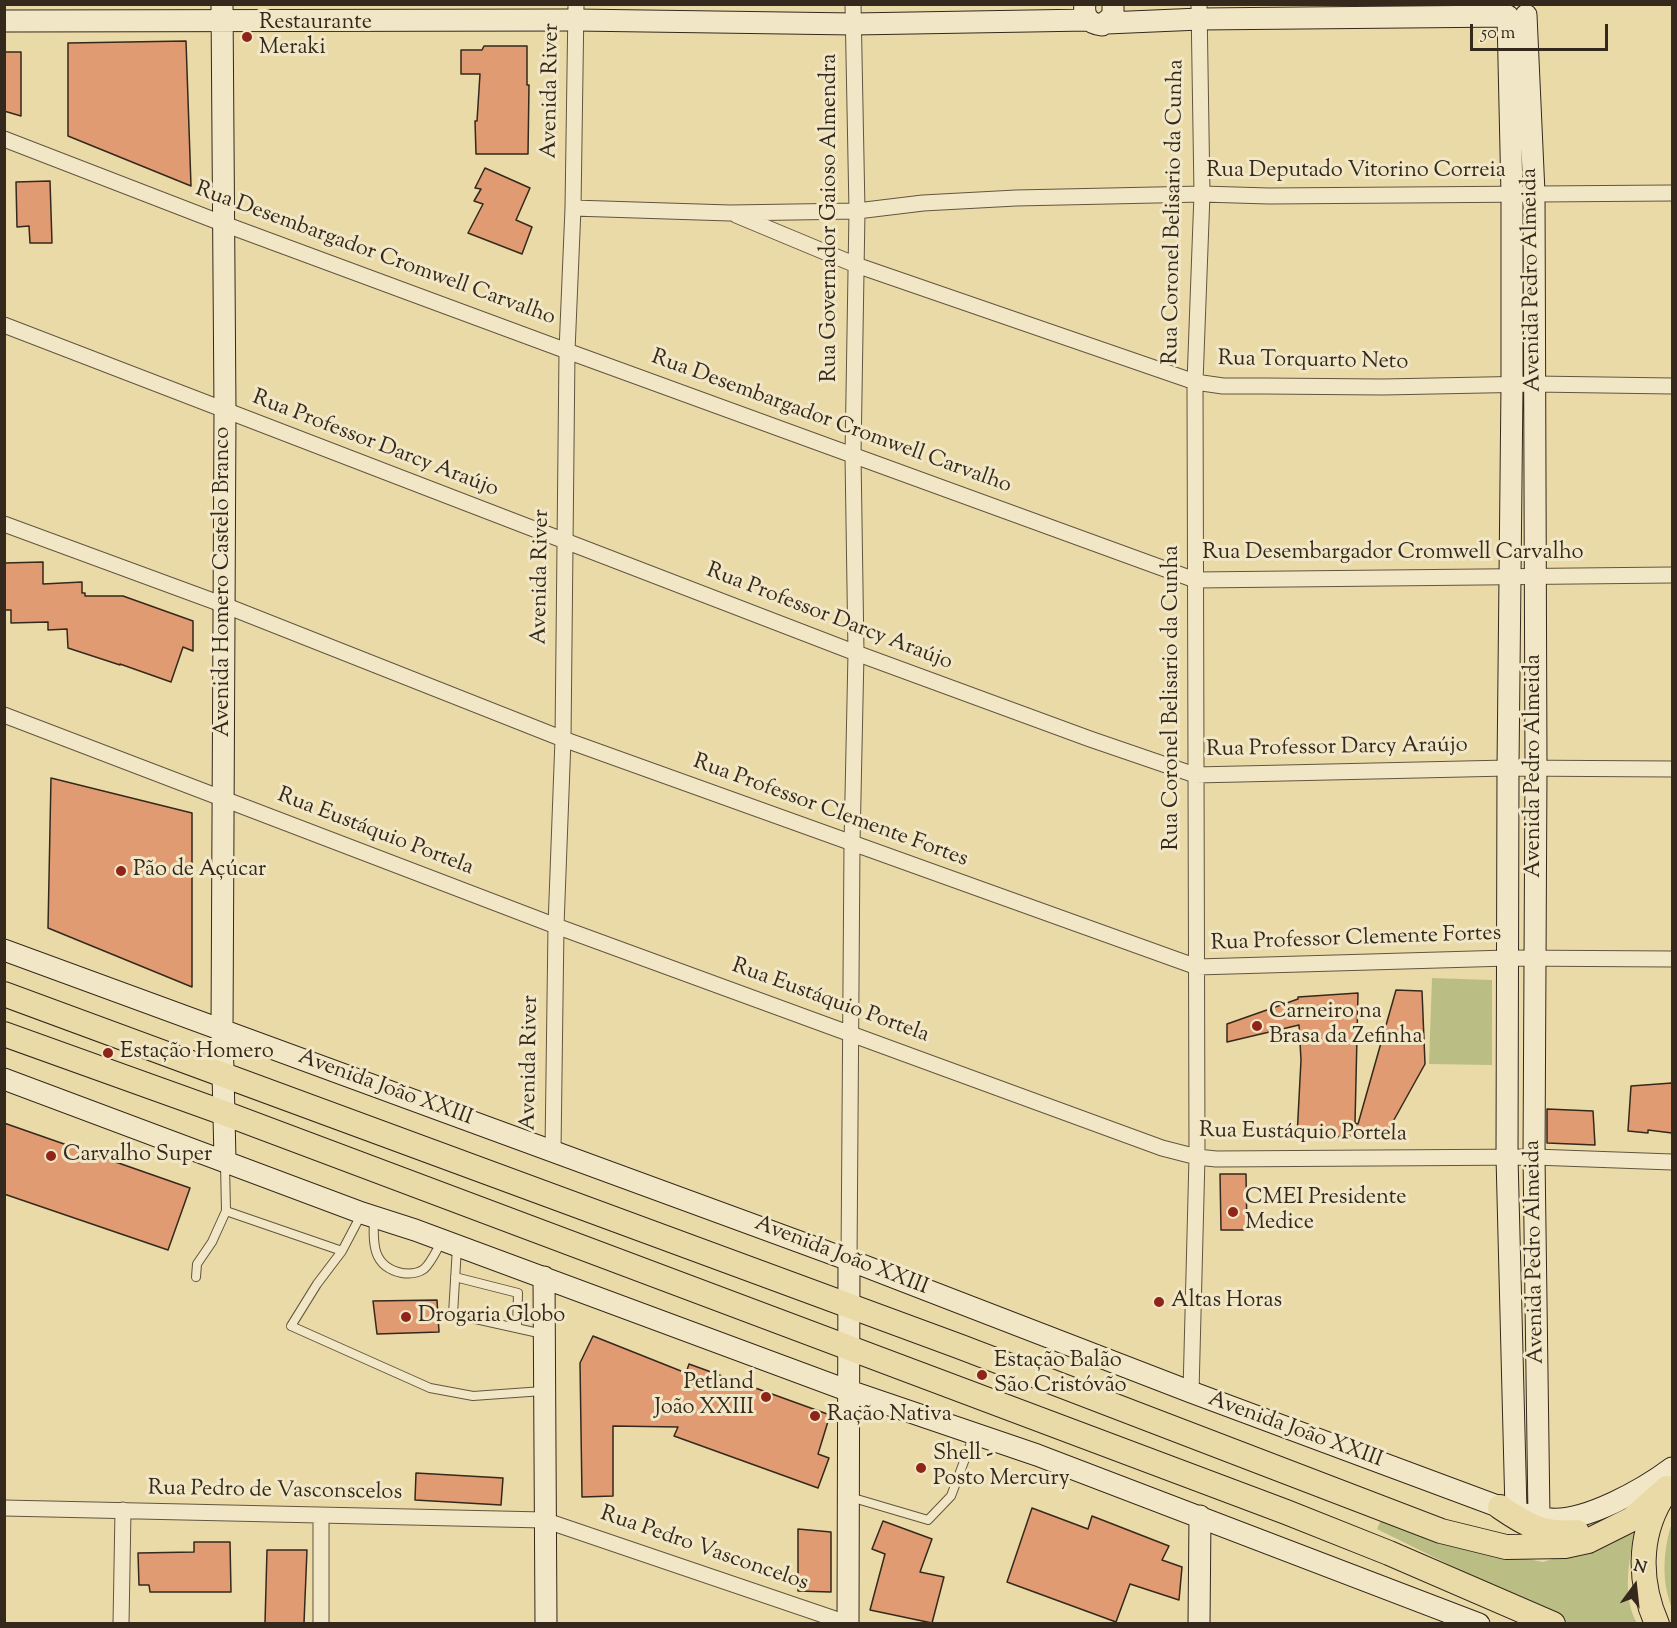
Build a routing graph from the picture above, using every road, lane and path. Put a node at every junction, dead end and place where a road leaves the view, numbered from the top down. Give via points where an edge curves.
1 (1517, 10) edge
2 (576, 12) edge
3 (1199, 12) edge
4 (222, 13) edge
5 (1098, 13) edge
6 (853, 14) edge
7 (4, 21) edge
8 (4, 140) edge
9 (1672, 192) edge
10 (1202, 194) junction
11 (1533, 194) junction
12 (1512, 195) junction
13 (573, 208) junction
14 (857, 211) junction
15 (730, 213) junction
16 (224, 224) junction
17 (856, 265) junction
18 (4, 325) edge
19 (567, 351) junction
20 (1195, 382) junction
21 (1535, 384) junction
22 (1512, 385) junction
23 (1672, 386) edge
24 (225, 411) junction
25 (853, 455) junction
26 (4, 524) edge
27 (565, 542) junction
28 (1672, 575) edge
29 (1534, 576) junction
30 (1510, 577) junction
31 (1195, 580) junction
32 (224, 605) junction
33 (856, 653) junction
34 (4, 715) edge
35 (562, 739) junction
36 (1508, 768) junction
37 (1536, 768) junction
38 (1672, 769) edge
39 (1195, 775) junction
40 (223, 799) junction
41 (852, 844) junction
42 (556, 926) junction
43 (4, 950) edge
44 (1508, 958) junction
45 (1534, 958) junction
46 (1672, 959) edge
47 (1197, 967) junction
48 (4, 994) edge
49 (222, 1029) junction
50 (4, 1034) edge
51 (852, 1034) junction
52 (222, 1074) junction
53 (4, 1079) edge
54 (224, 1113) junction
55 (553, 1150) junction
56 (1534, 1156) junction
57 (1197, 1157) junction
58 (1507, 1157) junction
59 (225, 1160) junction
60 (1672, 1162) edge
61 (226, 1211) junction
62 (368, 1215) junction
63 (450, 1243) junction
64 (342, 1251) junction
65 (849, 1260) junction
66 (455, 1277) junction
67 (544, 1277) junction
68 (196, 1278) dead end
69 (848, 1306) junction
70 (517, 1328) junction
71 (544, 1334) junction
72 (848, 1348) junction
73 (544, 1391) junction
74 (849, 1391) junction
75 (1191, 1392) junction
76 (974, 1433) junction
77 (1671, 1479) edge
78 (848, 1496) junction
79 (4, 1508) edge
80 (1508, 1509) junction
81 (123, 1510) junction
82 (321, 1516) junction
83 (1200, 1516) junction
84 (1539, 1518) junction
85 (544, 1520) junction
86 (1615, 1529) junction
87 (1462, 1584) junction
88 (121, 1623) edge
89 (321, 1623) edge
90 (546, 1623) edge
91 (849, 1623) edge
92 (1199, 1623) edge
93 (1479, 1623) edge
94 (1528, 1623) edge
95 (1553, 1623) edge
96 (1657, 1623) edge

1 - 3 street
1 - 11 street, Avenida Pedro Almeida
1 - 12 street, Avenida Pedro Almeida
2 - 4 street
2 - 6 street
2 - 13 street, Avenida River
3 - 5 street
3 - 10 street, Rua Coronel Belisario da Cunha
4 - 7 street
4 - 16 street, Avenida Homero Castelo Branco
5 - 6 street
6 - 14 street, Rua Governador Gaioso Almendra
8 - 16 street, Rua Desembargador Cromwell Carvalho
9 - 11 street, Rua Deputado Vitorino Correia
10 - 12 street, Rua Deputado Vitorino Correia
10 - 14 street, Rua Deputado Vitorino Correia via 923,203
10 - 20 street, Rua Coronel Belisario da Cunha
11 - 12 street, Rua Deputado Vitorino Correia
11 - 21 street, Avenida Pedro Almeida
12 - 22 street, Avenida Pedro Almeida
13 - 15 street, Rua Deputado Vitorino Correia
13 - 19 street, Avenida River
14 - 15 street, Rua Deputado Vitorino Correia
14 - 17 street, Rua Governador Gaioso Almendra
15 - 17 street, Rua Torquarto Neto
16 - 19 street, Rua Desembargador Cromwell Carvalho
16 - 24 street, Avenida Homero Castelo Branco
17 - 20 street, Rua Torquarto Neto
17 - 25 street, Rua Governador Gaioso Almendra
18 - 24 street, Rua Professor Darcy Araújo
19 - 25 street, Rua Desembargador Cromwell Carvalho
19 - 27 street, Avenida River
20 - 22 street, Rua Torquarto Neto via 1223,386
20 - 31 street, Rua Coronel Belisario da Cunha
21 - 22 street, Rua Torquarto Neto
21 - 23 street, Rua Torquarto Neto
21 - 29 street, Avenida Pedro Almeida
22 - 30 street, Avenida Pedro Almeida
24 - 27 street, Rua Professor Darcy Araújo
24 - 32 street, Avenida Homero Castelo Branco
25 - 31 street, Rua Desembargador Cromwell Carvalho
25 - 33 street, Rua Governador Gaioso Almendra
26 - 32 street, Rua Professor Clemente Fortes
27 - 33 street, Rua Professor Darcy Araújo
27 - 35 street, Avenida River
28 - 29 street, Rua Desembargador Cromwell Carvalho
29 - 30 street, Rua Desembargador Cromwell Carvalho
29 - 37 street, Avenida Pedro Almeida
30 - 31 street, Rua Desembargador Cromwell Carvalho
30 - 36 street, Avenida Pedro Almeida
31 - 39 street, Rua Coronel Belisario da Cunha
32 - 35 street, Rua Professor Clemente Fortes
32 - 40 street, Avenida Homero Castelo Branco
33 - 39 street, Rua Professor Darcy Araújo
33 - 41 street, Rua Governador Gaioso Almendra
34 - 40 street, Rua Eustáquio Portela
35 - 41 street, Rua Professor Clemente Fortes
35 - 42 street, Avenida River
36 - 37 street, Rua Professor Darcy Araújo
36 - 39 street, Rua Professor Darcy Araújo
36 - 44 street, Avenida Pedro Almeida
37 - 38 street, Rua Professor Darcy Araújo
37 - 45 street, Avenida Pedro Almeida
39 - 47 street, Rua Coronel Belisario da Cunha
40 - 42 street, Rua Eustáquio Portela
40 - 49 street, Avenida Homero Castelo Branco
41 - 47 street, Rua Professor Clemente Fortes
41 - 51 street, Rua Governador Gaioso Almendra
42 - 51 street, Rua Eustáquio Portela
42 - 55 street, Avenida River
43 - 49 street, Avenida João XXIII
44 - 45 street, Rua Professor Clemente Fortes
44 - 47 street, Rua Professor Clemente Fortes
44 - 58 street, Avenida Pedro Almeida
45 - 46 street, Rua Professor Clemente Fortes
45 - 56 street, Avenida Pedro Almeida
47 - 57 street, Rua Coronel Belisario da Cunha
48 - 52 main road, Avenida João XXIII
49 - 52 street, Avenida Homero Castelo Branco
49 - 55 street, Avenida João XXIII
50 - 54 main road
51 - 57 street, Rua Eustáquio Portela via 1162,1148
51 - 65 street, Rua Governador Gaioso Almendra
52 - 54 street, Avenida Homero Castelo Branco
52 - 69 main road, Avenida João XXIII
53 - 59 street
54 - 59 street, Avenida Homero Castelo Branco
54 - 72 main road
55 - 65 street, Avenida João XXIII
56 - 58 street, Rua Eustáquio Portela
56 - 60 street, Rua Eustáquio Portela
56 - 84 street, Avenida Pedro Almeida
57 - 58 street, Rua Eustáquio Portela
57 - 75 street, Rua Coronel Belisario da Cunha
58 - 80 street, Avenida Pedro Almeida
59 - 61 lane
59 - 62 street
61 - 64 lane
61 - 68 lane via 197,1264
62 - 63 street
62 - 63 lane via 379,1260 391,1270 411,1274 424,1268
62 - 64 lane
63 - 66 lane
63 - 67 street
64 - 73 lane via 291,1326 430,1389 473,1396
65 - 69 street
65 - 75 street, Avenida João XXIII
66 - 70 lane via 518,1293
66 - 70 lane via 453,1314
67 - 71 street
67 - 74 street
69 - 72 street
69 - 86 main road, Avenida João XXIII via 1441,1531 1506,1547 1530,1548 1588,1541
70 - 71 lane
71 - 73 street
72 - 74 street
72 - 87 main road via 1286,1512
73 - 85 street
74 - 76 street
74 - 78 street
75 - 80 street, Avenida João XXIII
76 - 78 lane via 951,1496 928,1520
76 - 83 street
77 - 84 street, Avenida João XXIII via 1589,1513 1561,1519
77 - 86 main road, Avenida João XXIII via 1632,1519
77 - 96 main road via 1652,1516 1644,1555 1647,1596
78 - 91 street
79 - 81 street, Rua Pedro de Vasconscelos
80 - 84 street, Avenida João XXIII
80 - 86 main road via 1526,1525 1551,1532
81 - 82 street, Rua Pedro de Vasconscelos
81 - 88 street
82 - 85 street, Rua Pedro de Vasconscelos
82 - 89 street
83 - 92 street
83 - 93 street
85 - 90 street
85 - 91 street, Rua Pedro Vasconcelos
87 - 94 main road via 1486,1605
87 - 95 main road

